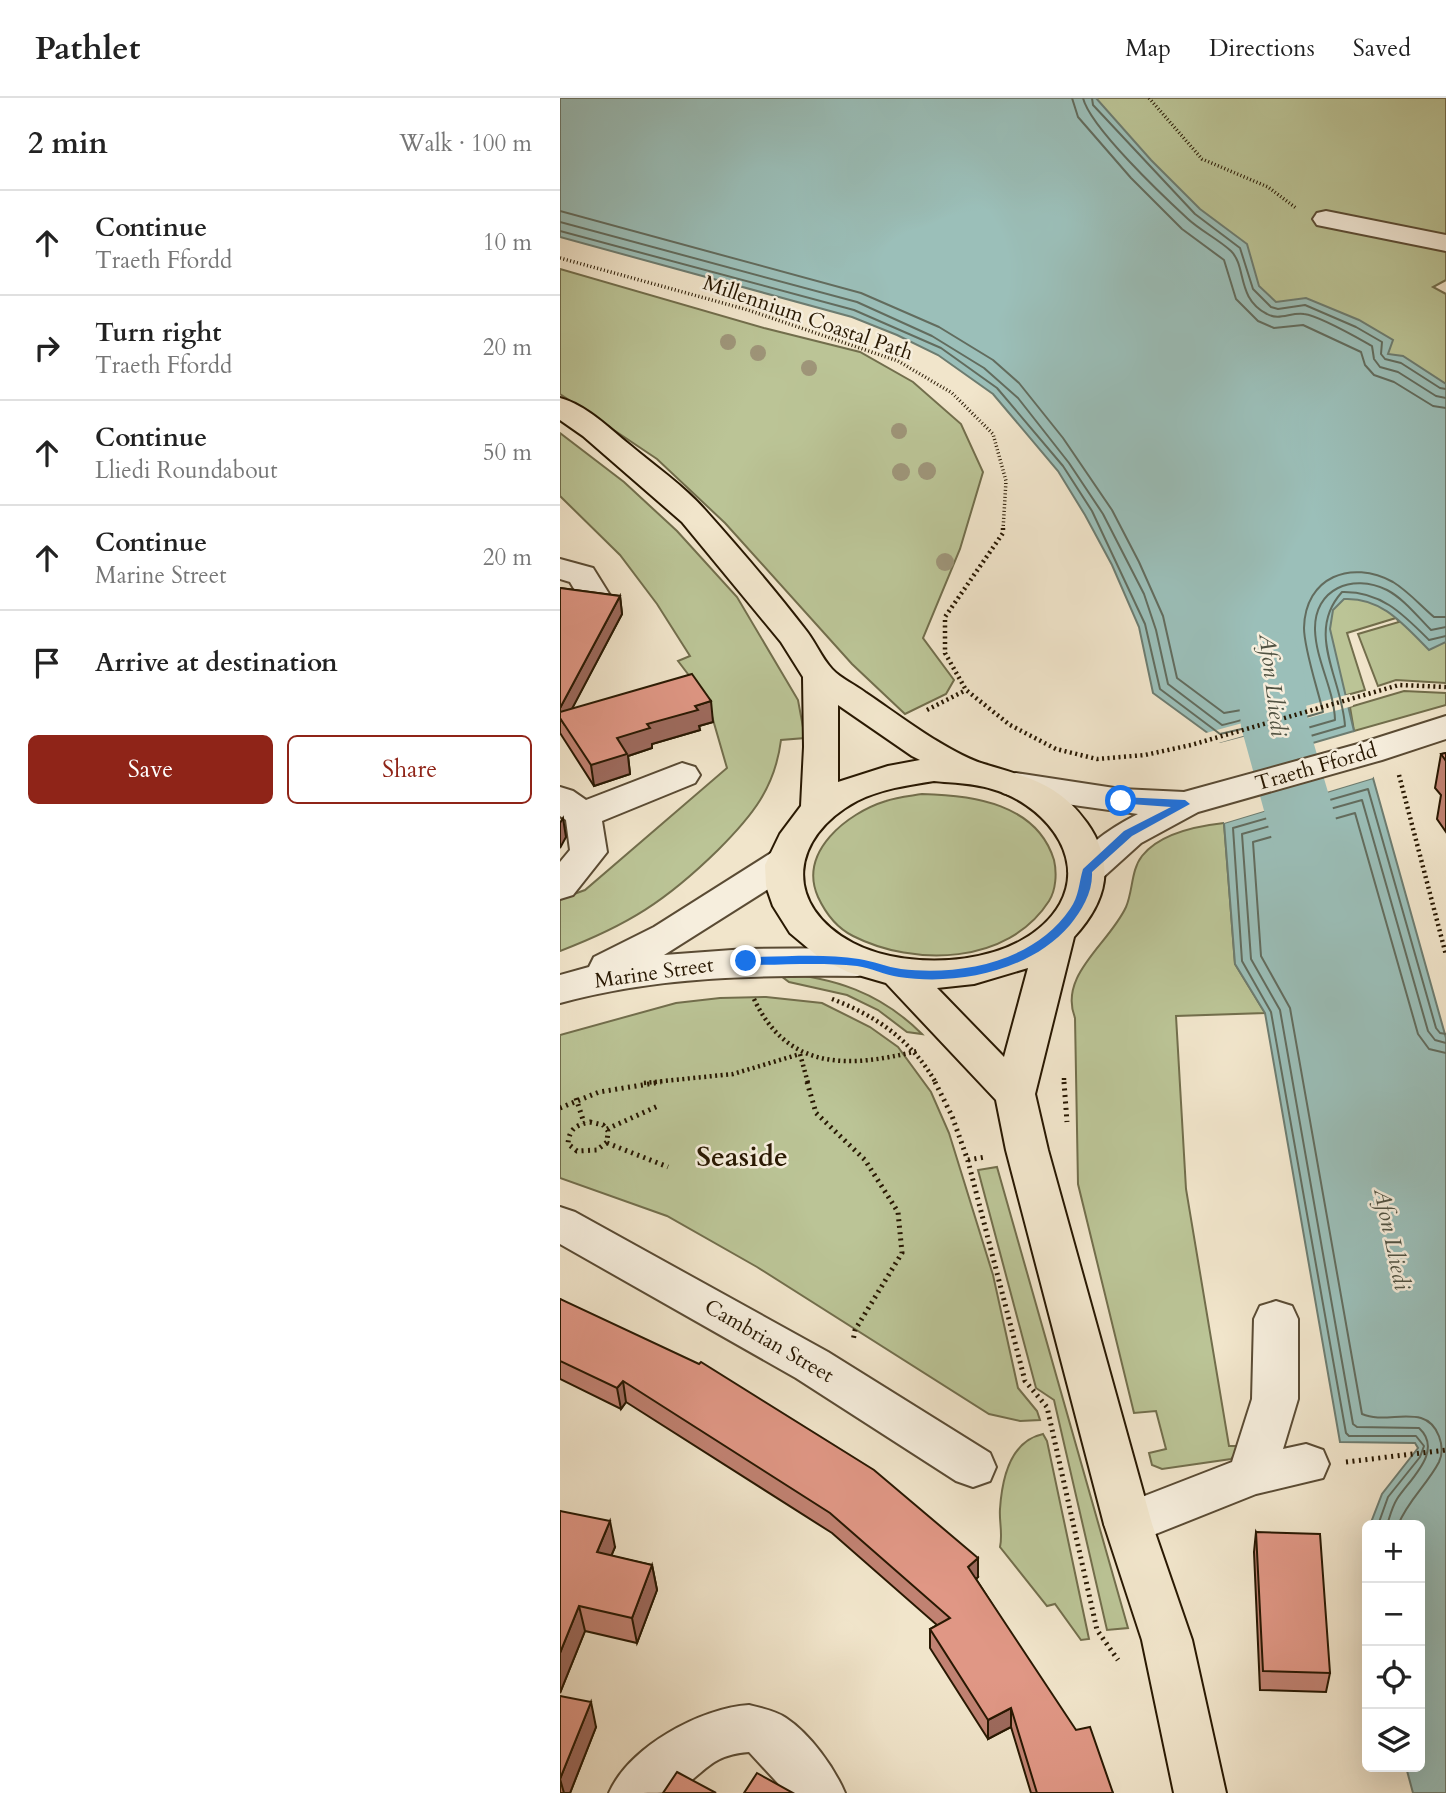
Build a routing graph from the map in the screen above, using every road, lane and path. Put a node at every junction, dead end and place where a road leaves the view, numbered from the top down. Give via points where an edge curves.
1 (1149, 98) edge
2 (1326, 219) joint
3 (1446, 243) edge
4 (560, 258) edge
5 (560, 407) edge
6 (560, 569) edge
7 (595, 597) edge
8 (820, 677) junction
9 (1446, 687) edge
10 (966, 690) junction
11 (925, 711) dead end
12 (1446, 727) edge
13 (1383, 758) junction
14 (977, 774) junction
15 (682, 775) dead end
16 (1017, 785) junction
17 (1185, 804) junction
18 (572, 807) edge
19 (819, 808) junction
20 (784, 862) junction
21 (1087, 871) junction
22 (560, 886) edge
23 (1056, 934) junction
24 (1446, 955) edge
25 (858, 962) junction
26 (899, 973) junction
27 (568, 987) edge
28 (752, 997) dead end
29 (828, 998) dead end
30 (915, 1051) junction
31 (800, 1054) junction
32 (1015, 1094) junction
33 (576, 1098) junction
34 (659, 1106) dead end
35 (560, 1108) edge
36 (584, 1123) junction
37 (607, 1129) junction
38 (607, 1143) junction
39 (668, 1167) dead end
40 (560, 1224) edge
41 (1276, 1319) dead end
42 (846, 1387) junction
43 (1446, 1450) edge
44 (1321, 1464) joint
45 (973, 1467) dead end
46 (1252, 1475) junction
47 (1128, 1524) junction
48 (1118, 1660) dead end
49 (635, 1793) edge
50 (819, 1793) edge
51 (1200, 1793) edge

1 - 2 path via 1202,159 1235,170 1292,206
2 - 3 street
4 - 10 path, Millennium Coastal Path via 748,310 898,361 952,393 993,434 1006,481 1003,533 945,617 945,653
5 - 8 main road via 694,515 794,637
6 - 7 street via 582,575
8 - 14 main road via 924,748
8 - 19 main road
9 - 10 path, Millennium Coastal Path via 1399,685 1191,744 1145,755 1097,759 1056,749 1010,725
10 - 11 path
12 - 13 street, Traeth Ffordd
13 - 17 street, Traeth Ffordd
13 - 24 path
14 - 16 main road
14 - 19 main road via 934,770 891,776 852,788
15 - 18 street
16 - 17 street, Traeth Ffordd via 1121,801
16 - 21 main road via 1050,803 1074,828 1086,854
17 - 21 street, Traeth Ffordd via 1128,834
18 - 22 street via 589,852
19 - 20 main road via 796,833
20 - 25 main road via 785,892 799,920 824,944
20 - 27 street, Marine Street via 668,936
21 - 23 main road via 1077,909
23 - 26 main road via 1025,954 987,969 943,975
23 - 32 main road
25 - 26 main road
25 - 27 street, Marine Street via 746,961 649,971
26 - 32 main road
28 - 31 path via 772,1030
29 - 30 path via 878,1021
30 - 31 path via 879,1060 831,1060
30 - 48 path via 940,1091 968,1160 1025,1381 1047,1407 1097,1630
31 - 33 path via 725,1076 627,1084
31 - 42 path via 816,1113 865,1160 898,1212 902,1253 855,1330
32 - 47 main road
33 - 35 path
33 - 36 path
34 - 37 path
36 - 37 path
36 - 38 path via 569,1134 572,1148 590,1153
37 - 38 path
38 - 39 path
40 - 42 street, Cambrian Street
41 - 46 street via 1275,1399
42 - 45 street, Cambrian Street
43 - 44 path
44 - 46 street
46 - 47 street
47 - 51 main road via 1167,1640
49 - 50 street via 664,1765 728,1729 749,1726 767,1733

